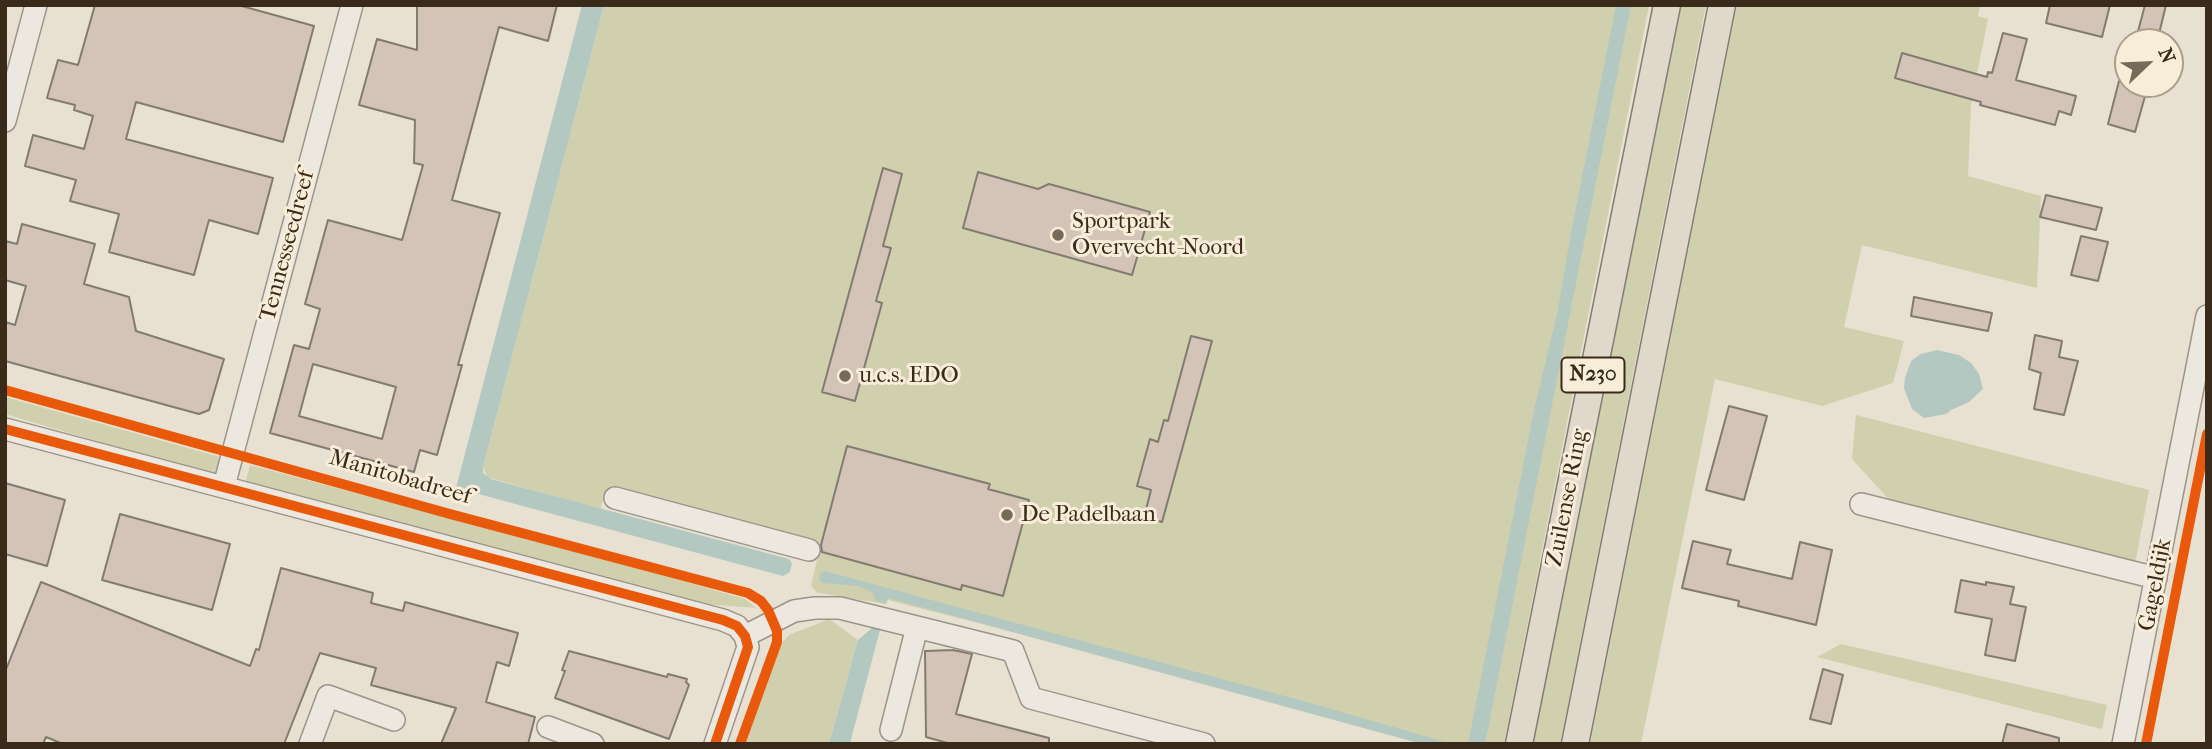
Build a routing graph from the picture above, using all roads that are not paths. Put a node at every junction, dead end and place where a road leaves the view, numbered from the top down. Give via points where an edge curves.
1 (36, 5) edge
2 (352, 5) edge
3 (1667, 5) edge
4 (1722, 5) edge
5 (5, 121) edge
6 (2207, 316) edge
7 (5, 429) edge
8 (224, 486) junction
9 (615, 498) dead end
10 (1861, 504) dead end
11 (809, 551) dead end
12 (2156, 578) junction
13 (917, 627) junction
14 (745, 636) junction
15 (394, 720) dead end
16 (548, 727) dead end
17 (891, 730) dead end
18 (310, 744) edge
19 (593, 744) edge
20 (715, 744) edge
21 (1204, 744) edge
22 (1518, 744) edge
23 (1575, 744) edge
24 (2123, 744) edge

1 - 5 street
2 - 8 street, Tennesseedreef
3 - 22 main road, Zuilense Ring / N230
4 - 23 main road, N230
6 - 12 street, Gageldijk
7 - 8 street
8 - 14 street via 723,620
9 - 11 street
10 - 12 street
12 - 24 street, Gageldijk
13 - 14 street via 840,608 816,608 794,611
13 - 17 street
13 - 21 street via 1013,652 1031,698
14 - 20 street via 745,660
15 - 18 street via 328,696
16 - 19 street

